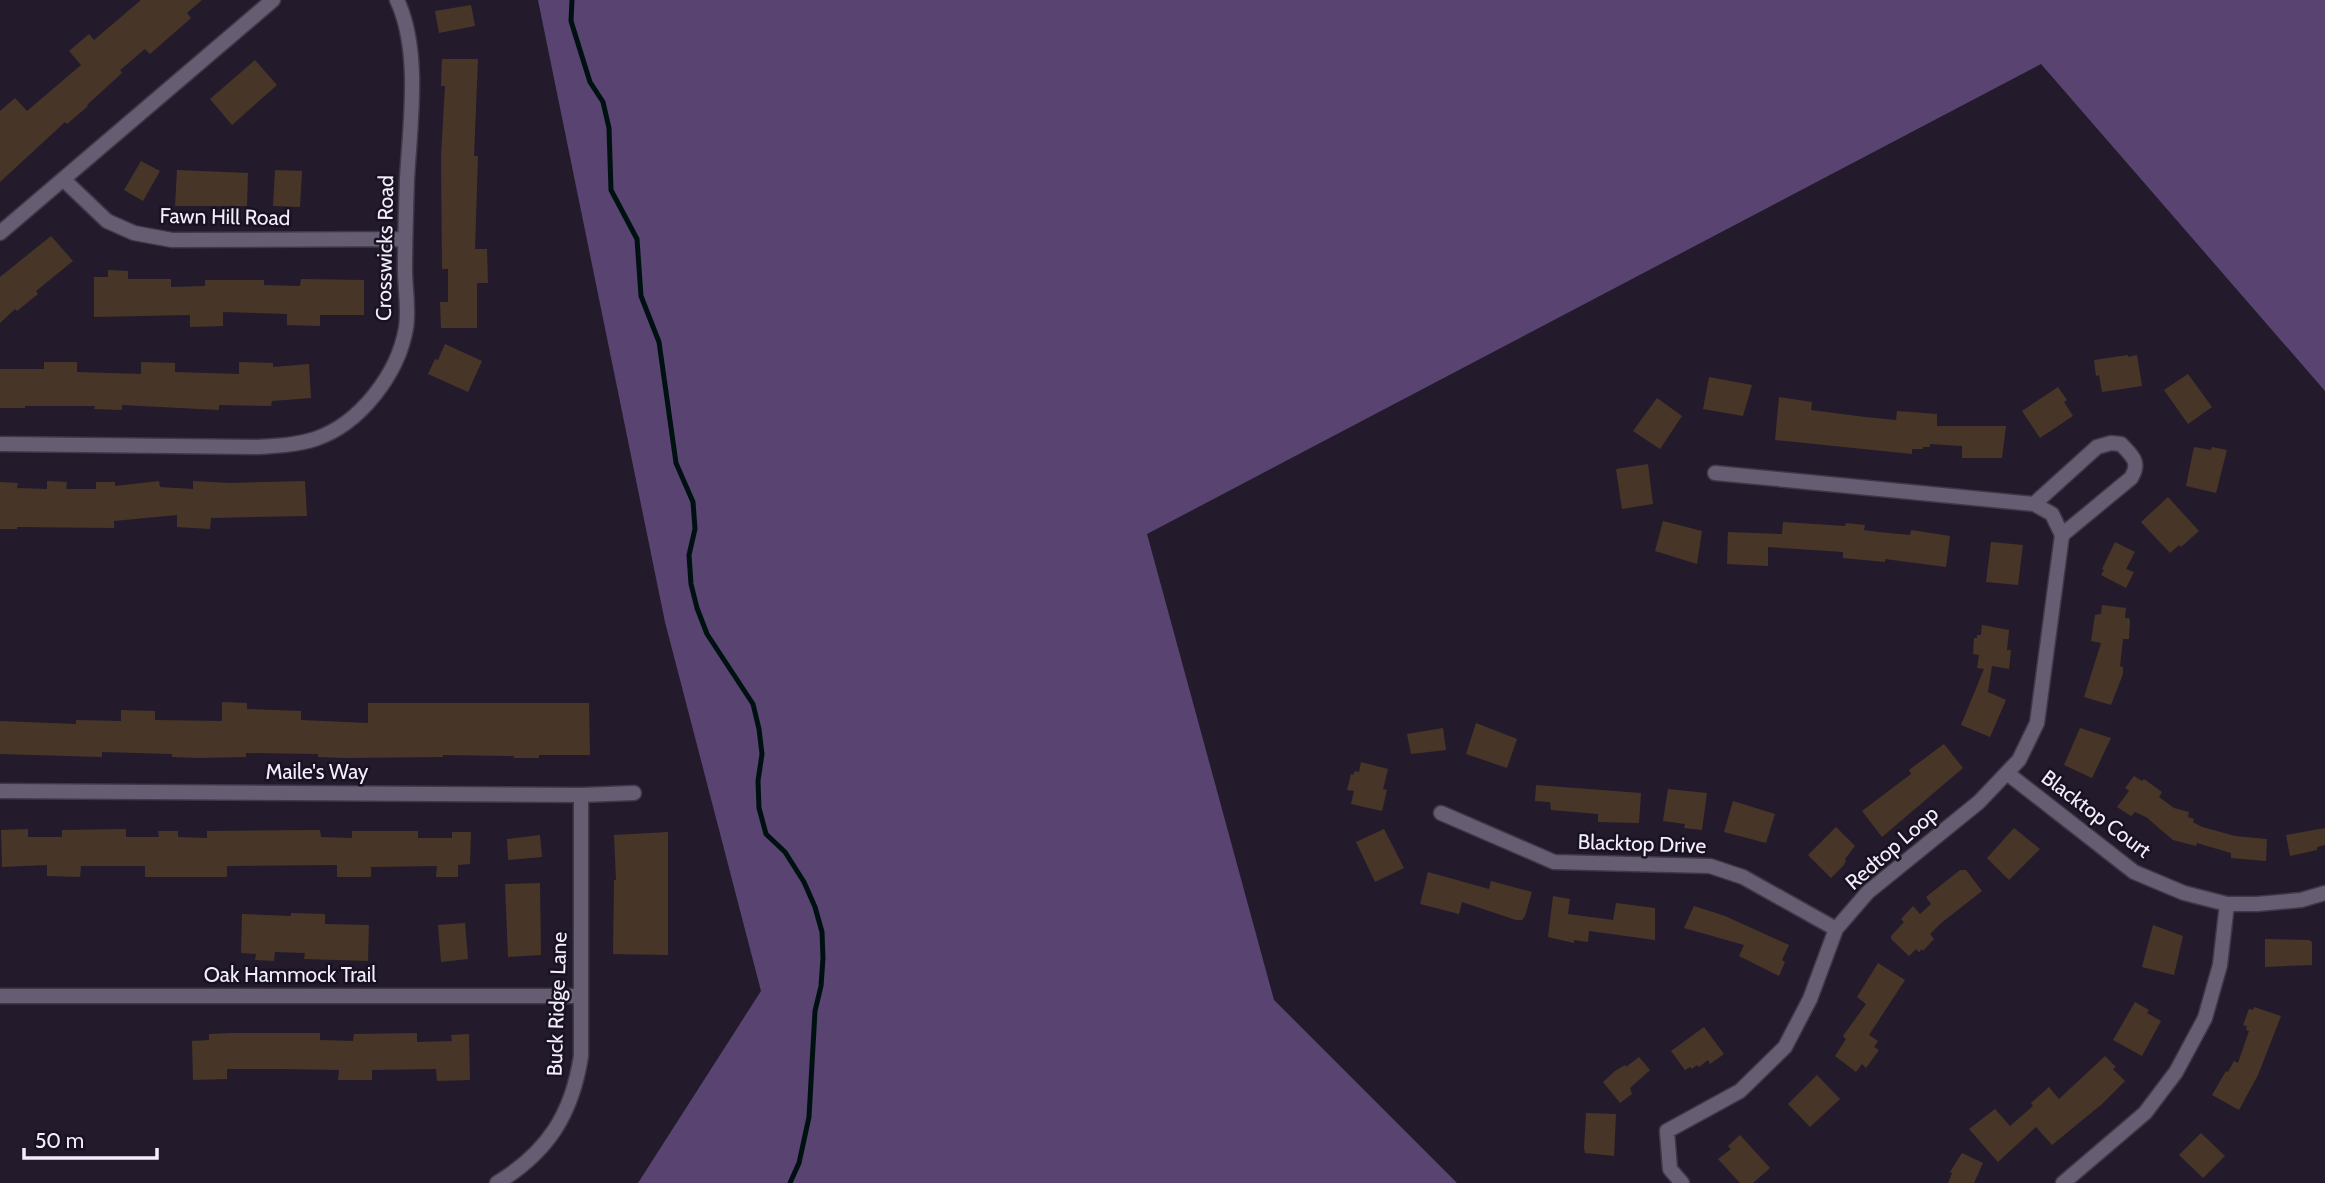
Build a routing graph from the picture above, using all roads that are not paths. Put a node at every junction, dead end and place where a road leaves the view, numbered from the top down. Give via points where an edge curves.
1 (273, 0) edge
2 (397, 0) edge
3 (64, 180) junction
4 (0, 233) edge
5 (405, 239) junction
6 (0, 444) edge
7 (1715, 472) dead end
8 (2034, 504) junction
9 (2062, 535) junction
10 (2007, 773) junction
11 (0, 791) edge
12 (634, 793) dead end
13 (581, 795) junction
14 (1441, 813) dead end
15 (2325, 893) edge
16 (2227, 904) junction
17 (1836, 929) junction
18 (0, 996) edge
19 (579, 996) junction
20 (497, 1183) edge
21 (1682, 1183) edge
22 (2063, 1183) edge

1 - 3 street
2 - 5 street, Crosswicks Road via 407,31 412,78
3 - 4 street
3 - 5 street, Fawn Hill Road via 107,221 134,233 172,240
5 - 6 street, Crosswicks Road via 406,327 397,359 359,411 316,439 257,447
7 - 8 street
8 - 9 street via 2052,514
8 - 9 street via 2098,447 2122,444 2135,459 2131,478
9 - 10 street, Redtop Loop via 2037,723 2019,760
10 - 16 street, Blacktop Court via 2134,872
10 - 17 street, Redtop Loop via 1979,802 1868,892
11 - 13 street, Maile's Way
12 - 13 street, Maile's Way
13 - 19 street, Buck Ridge Lane
14 - 17 street, Blacktop Drive via 1554,862 1710,866 1743,877
15 - 16 street, Blacktop Court via 2301,900
16 - 22 street via 2220,965 2205,1018 2176,1072 2145,1113
17 - 21 street, Redtop Loop via 1810,999 1785,1047 1740,1091 1667,1131 1670,1169
18 - 19 street, Oak Hammock Trail
19 - 20 street, Buck Ridge Lane via 581,1056 576,1085 559,1126 538,1151

